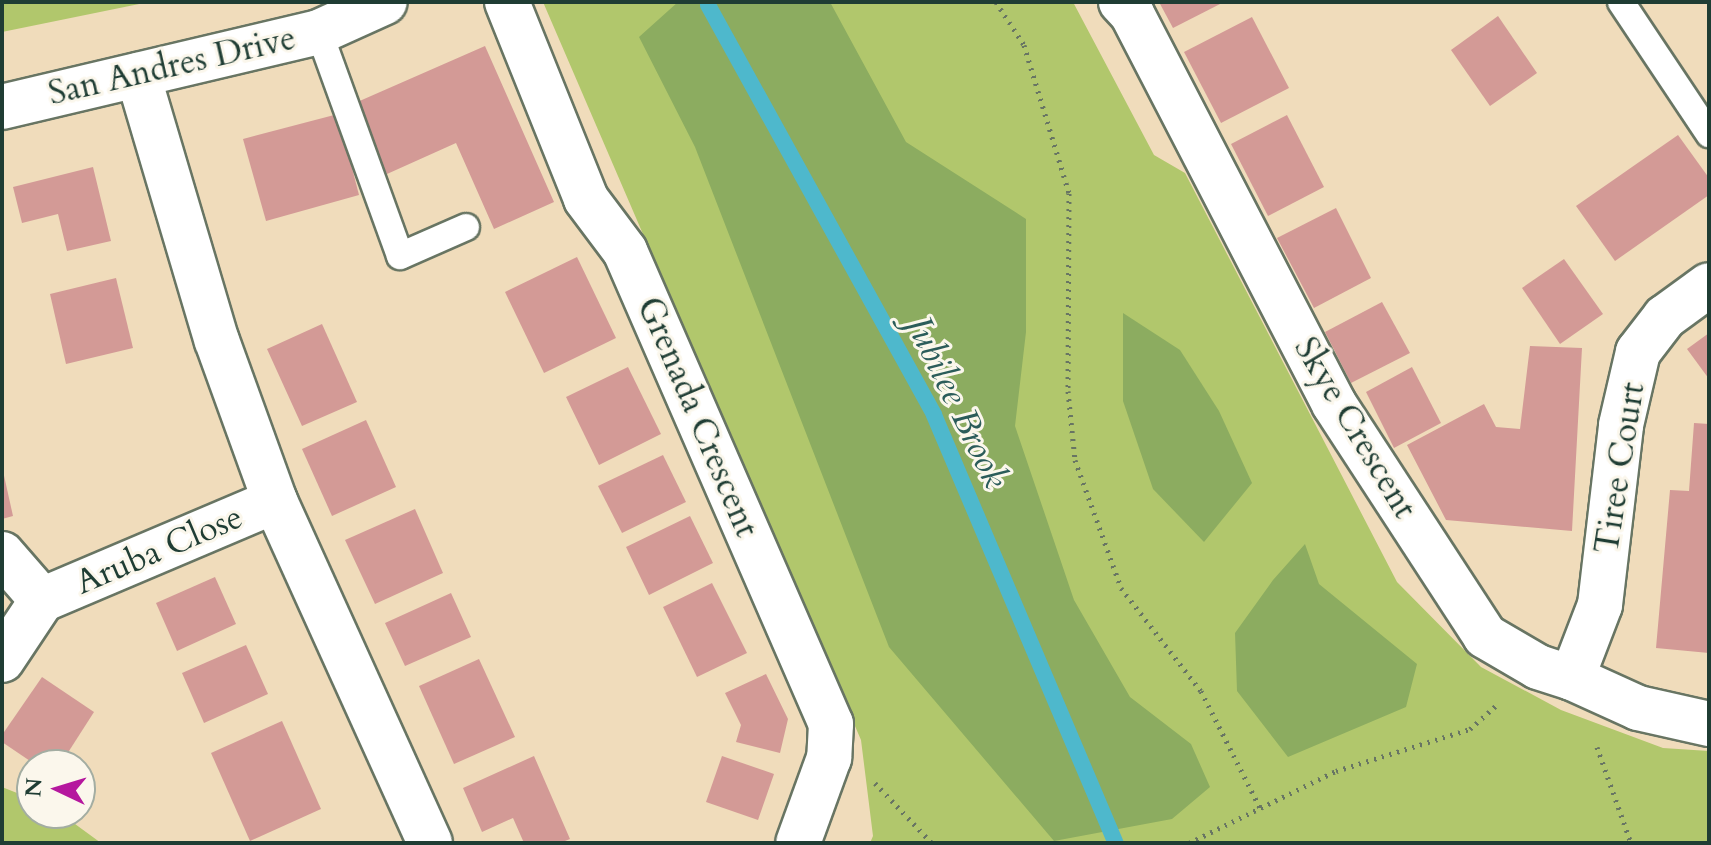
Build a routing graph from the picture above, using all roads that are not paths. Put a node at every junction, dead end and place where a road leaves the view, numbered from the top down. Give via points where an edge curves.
1 (385, 2) edge
2 (507, 2) edge
3 (1121, 2) edge
4 (1621, 2) edge
5 (319, 32) junction
6 (138, 75) junction
7 (2, 107) edge
8 (1709, 134) edge
9 (466, 227) dead end
10 (1709, 285) edge
11 (275, 501) junction
12 (2, 554) edge
13 (42, 600) junction
14 (2, 660) edge
15 (1555, 672) junction
16 (1709, 724) edge
17 (430, 843) edge
18 (798, 843) edge

1 - 5 street, San Andres Drive
2 - 18 street, Grenada Crescent via 586,199 625,251 831,724 829,758
3 - 15 street, Skye Crescent via 1132,14 1334,404 1485,636
4 - 8 lane
5 - 6 street, San Andres Drive
5 - 9 lane via 400,256
6 - 7 street, San Andres Drive
6 - 11 street via 217,341
10 - 15 street, Tiree Court via 1665,317 1638,352 1621,425 1600,605
11 - 13 street, Aruba Close
11 - 17 street
12 - 13 street, Aruba Close
13 - 14 street, Aruba Close
15 - 16 street, Skye Crescent via 1638,708

